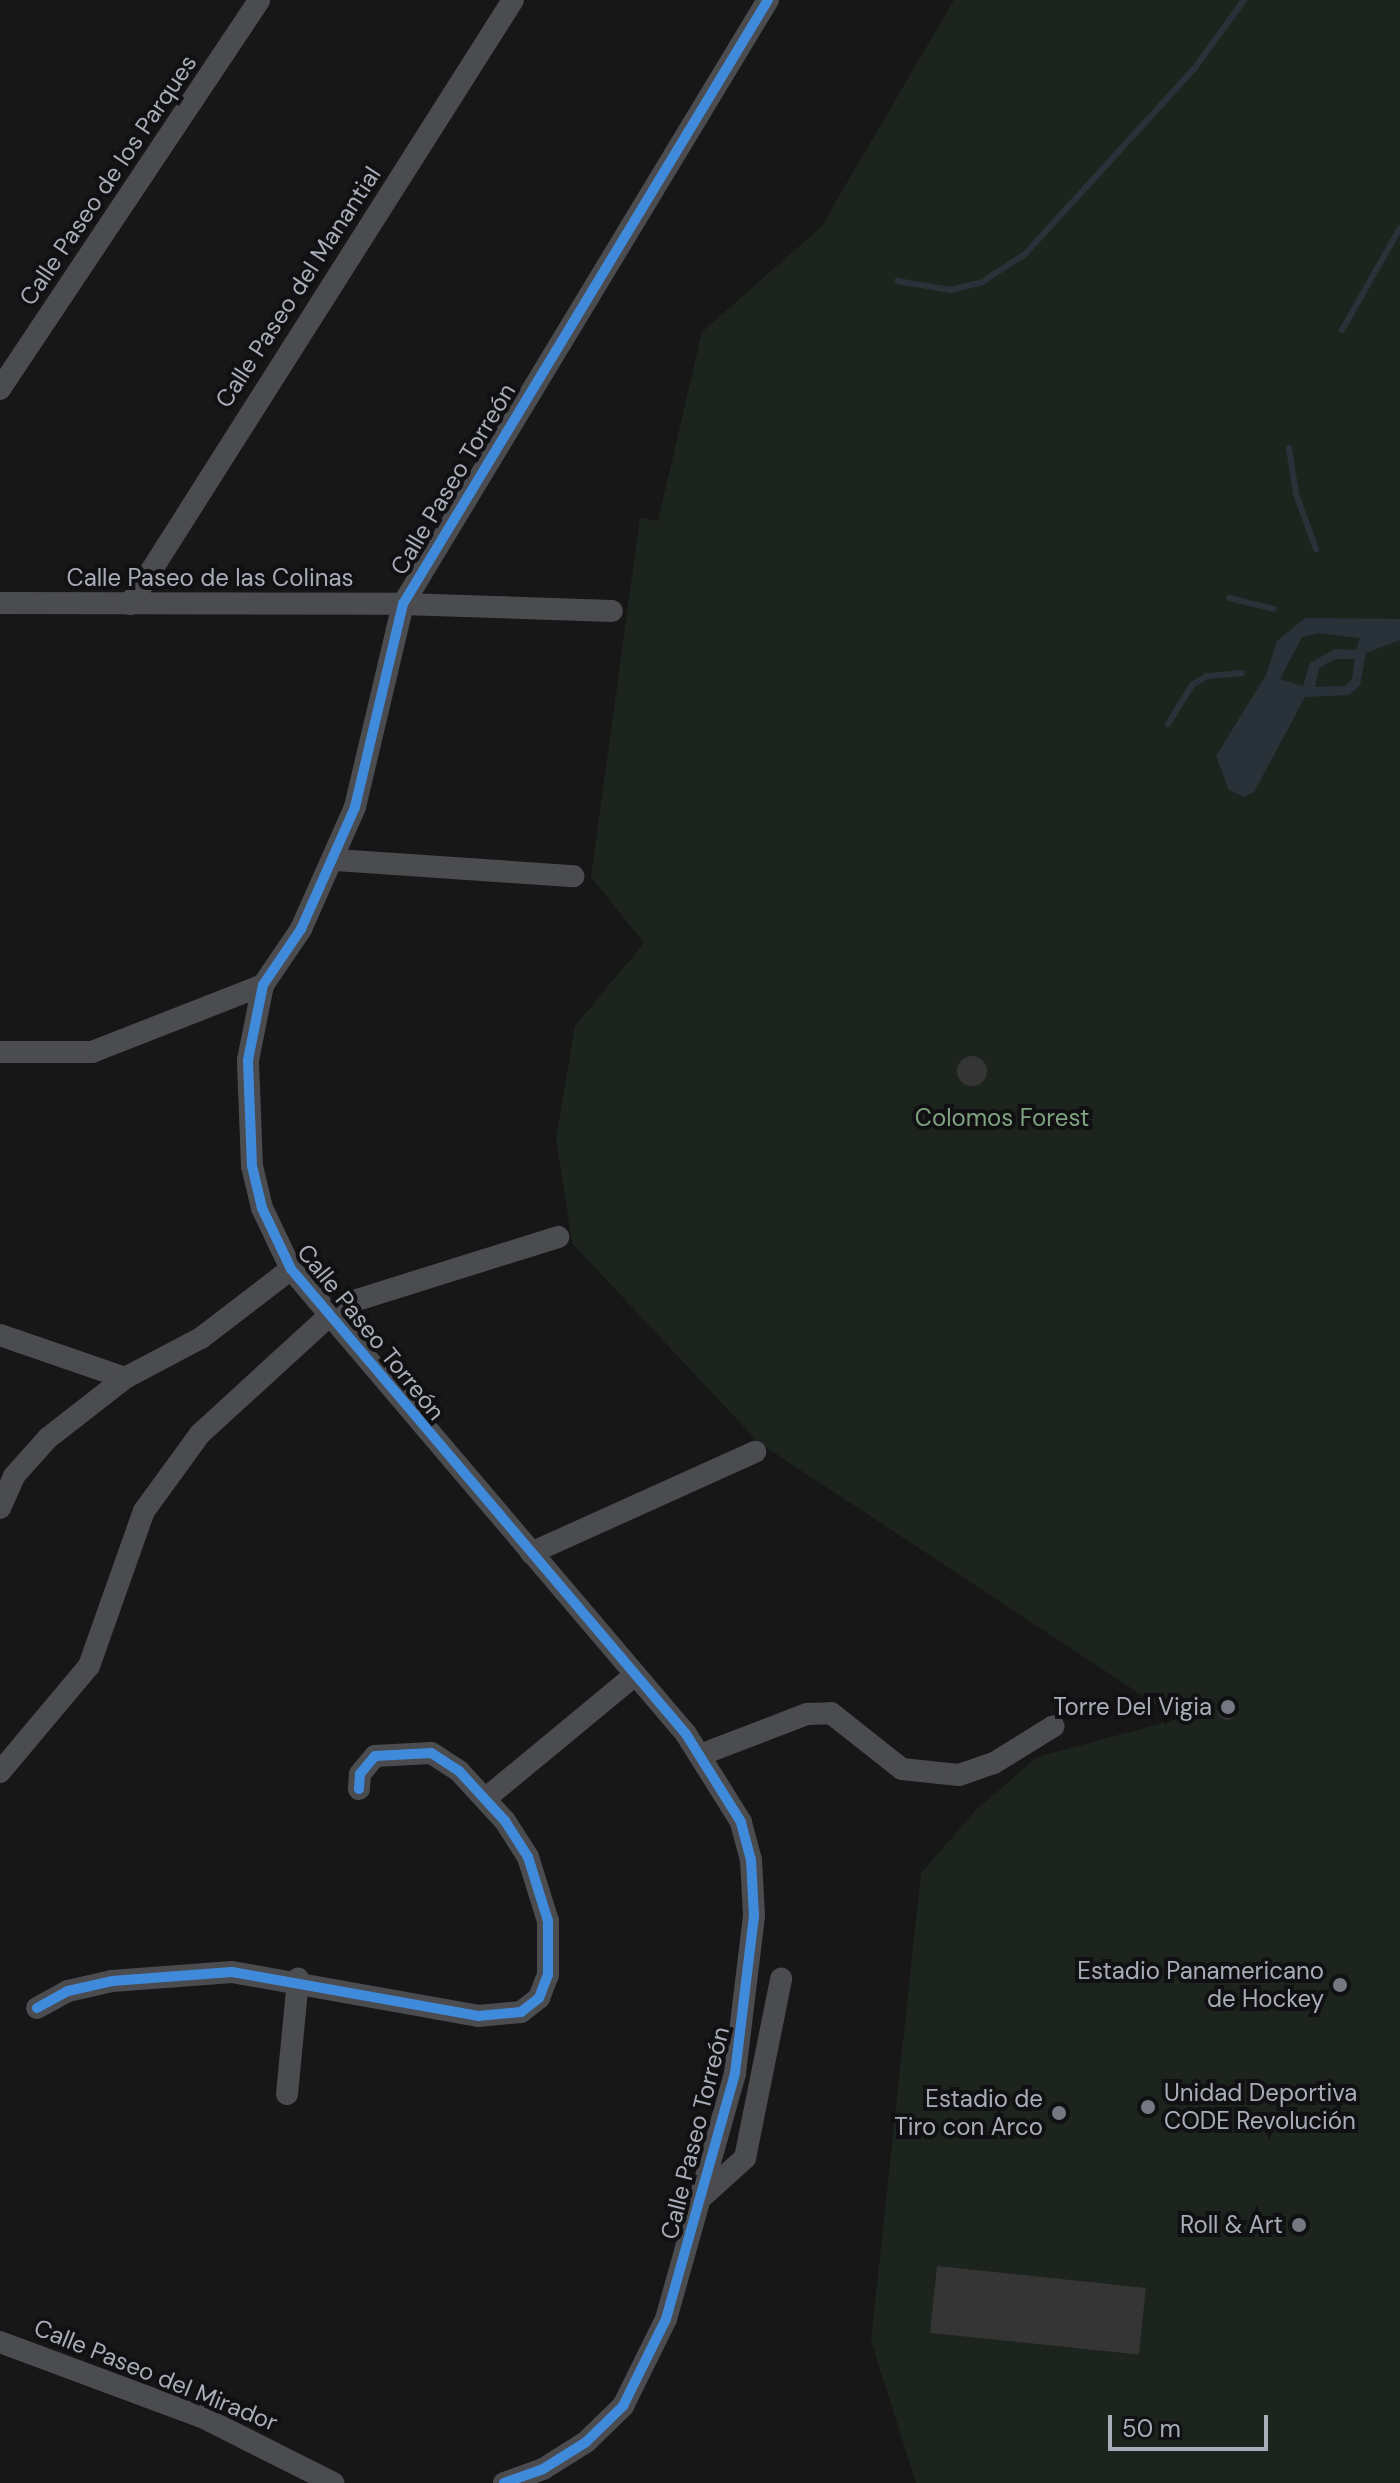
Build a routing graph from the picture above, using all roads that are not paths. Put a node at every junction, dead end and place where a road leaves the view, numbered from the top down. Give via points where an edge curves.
1 (259, 0) edge
2 (513, 0) edge
3 (768, 0) edge
4 (0, 389) edge
5 (0, 603) edge
6 (130, 604) junction
7 (403, 604) junction
8 (612, 611) dead end
9 (336, 860) junction
10 (573, 876) dead end
11 (263, 985) junction
12 (0, 1052) edge
13 (558, 1237) dead end
14 (291, 1269) junction
15 (329, 1316) junction
16 (0, 1335) edge
17 (125, 1378) junction
18 (755, 1452) dead end
19 (0, 1508) edge
20 (531, 1553) junction
21 (635, 1675) junction
22 (1054, 1726) dead end
23 (700, 1755) junction
24 (0, 1772) edge
25 (359, 1789) dead end
26 (485, 1799) junction
27 (289, 1978) junction
28 (781, 1979) dead end
29 (37, 2008) dead end
30 (287, 2094) dead end
31 (703, 2196) junction
32 (0, 2342) edge
33 (333, 2483) edge
34 (504, 2483) edge

1 - 4 street, Calle Paseo de los Parques
2 - 6 street, Calle Paseo del Manantial
3 - 7 street, Calle Paseo Torreón
5 - 6 street, Calle Paseo de las Colinas
6 - 7 street, Calle Paseo de las Colinas
7 - 8 street, Calle Paseo de las Colinas
7 - 9 street, Calle Paseo Torreón via 355,807
9 - 10 street
9 - 11 street, Calle Paseo Torreón
11 - 12 street via 92,1052
11 - 14 street, Calle Paseo Torreón via 248,1060 247,1120 262,1208
13 - 15 street via 357,1300
14 - 15 street, Calle Paseo Torreón
14 - 17 street via 201,1338
15 - 20 street, Calle Paseo Torreón
15 - 24 street via 177,1460 144,1511 89,1666
16 - 17 street
17 - 19 street via 48,1438 14,1476
18 - 20 street
20 - 21 street, Calle Paseo Torreón
21 - 23 street, Calle Paseo Torreón
21 - 26 street
22 - 23 street via 994,1763 959,1775 902,1769 831,1713 807,1714
23 - 31 street, Calle Paseo Torreón via 741,1822 754,1915 737,2059
25 - 26 street via 360,1774 375,1756 419,1751 459,1771
26 - 27 street via 528,1857 542,1894 550,1950 539,1998 521,2012 478,2016
27 - 29 street via 162,1973 68,1991
27 - 30 street
28 - 31 street via 745,2158
31 - 34 street, Calle Paseo Torreón via 666,2319 623,2406 586,2442 543,2469
32 - 33 street, Calle Paseo del Mirador via 202,2417

